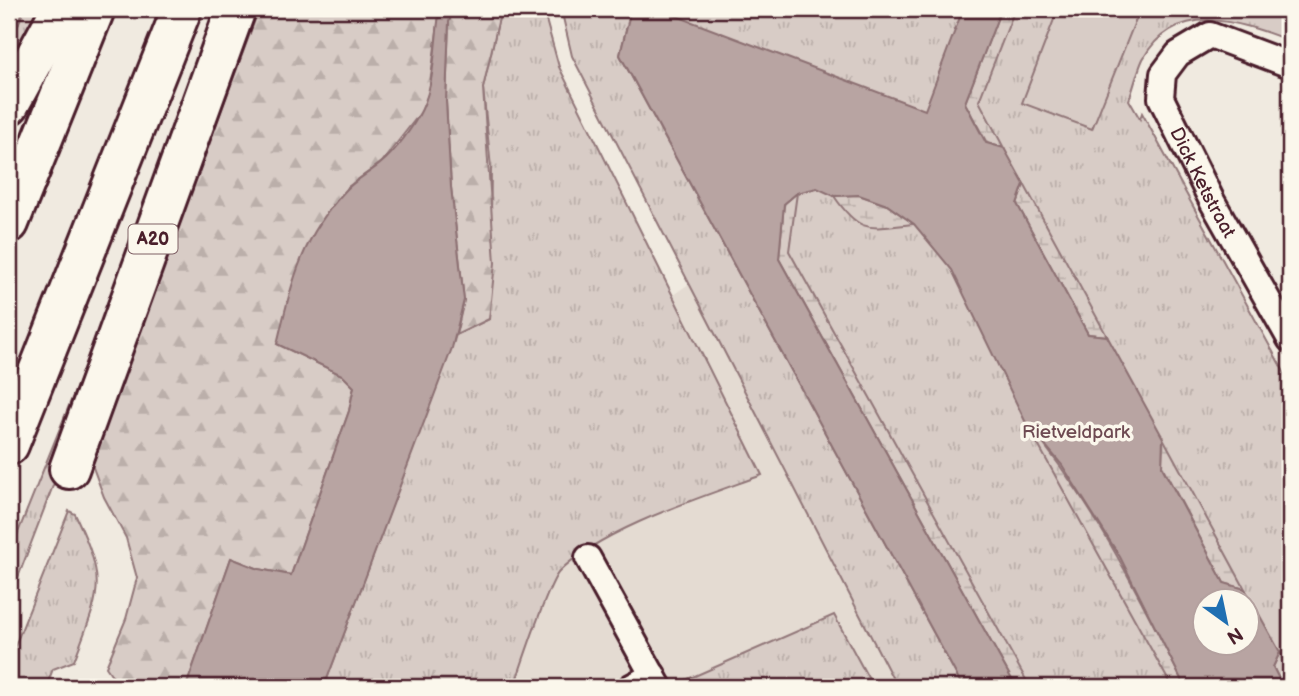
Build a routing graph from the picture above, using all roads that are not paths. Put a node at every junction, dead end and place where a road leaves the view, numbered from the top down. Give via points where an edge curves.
1 (61, 9) edge
2 (95, 9) edge
3 (182, 9) edge
4 (236, 9) edge
5 (1290, 65) edge
6 (9, 105) edge
7 (9, 223) edge
8 (1290, 339) edge
9 (9, 445) edge
10 (69, 469) dead end
11 (588, 558) dead end
12 (656, 681) edge
13 (631, 687) edge

1 - 6 highway
2 - 7 highway
3 - 9 highway, A20
4 - 10 highway, A20
5 - 8 street, Dick Ketstraat via 1210,35 1178,54 1163,74 1161,98 1212,201
11 - 12 street
12 - 13 street

